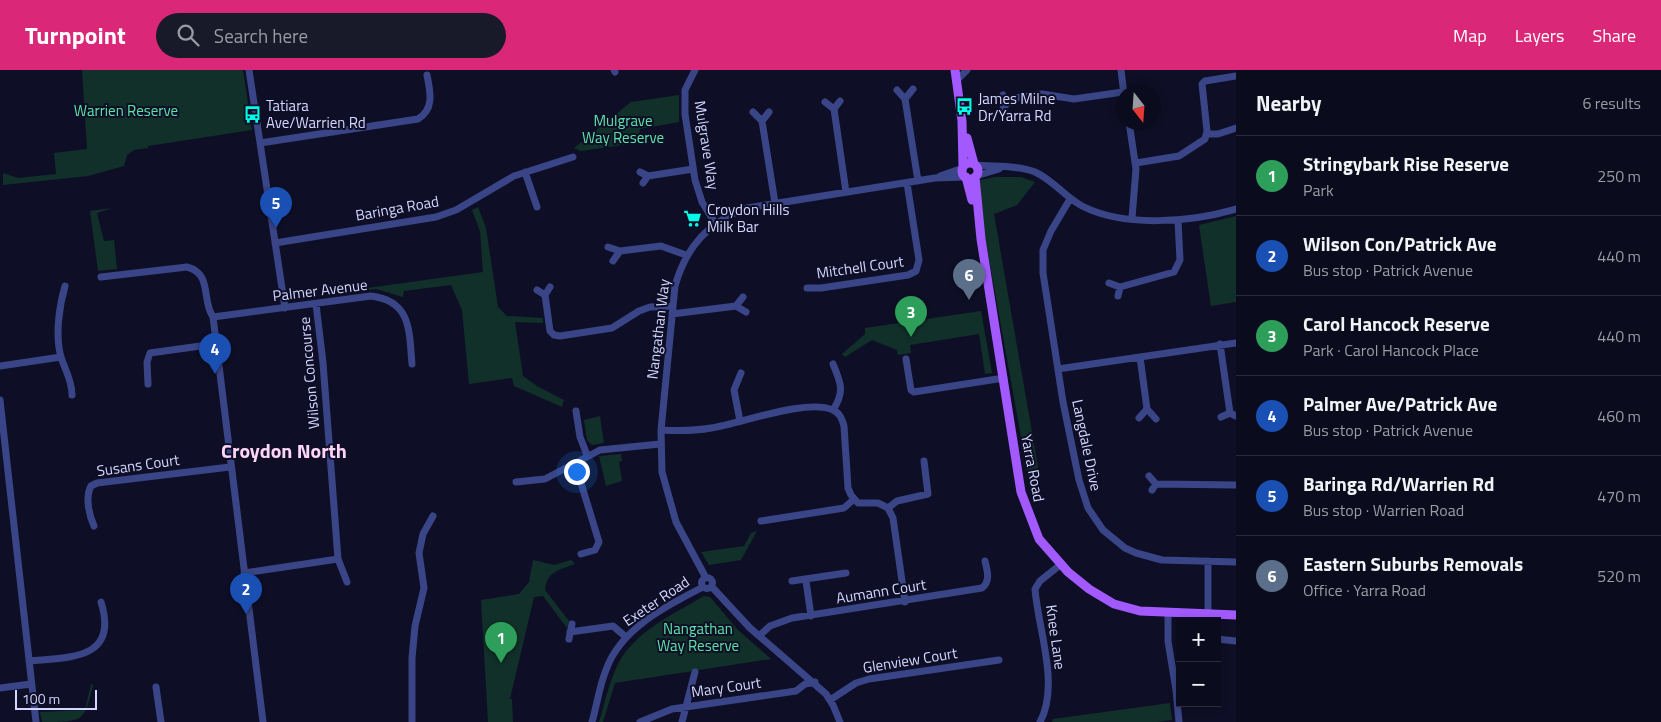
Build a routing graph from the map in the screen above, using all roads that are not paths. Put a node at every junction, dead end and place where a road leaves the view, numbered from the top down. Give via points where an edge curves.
1 (249, 70) edge
2 (695, 70) edge
3 (955, 70) edge
4 (967, 70) edge
5 (1121, 70) edge
6 (427, 75) dead end
7 (1236, 76) edge
8 (956, 80) junction
9 (1122, 85) edge
10 (912, 89) dead end
11 (897, 90) dead end
12 (1116, 95) edge
13 (905, 99) junction
14 (840, 101) dead end
15 (825, 102) dead end
16 (1005, 102) dead end
17 (834, 109) junction
18 (753, 112) dead end
19 (769, 112) dead end
20 (762, 121) junction
21 (962, 121) junction
22 (1236, 128) edge
23 (1130, 130) edge
24 (1207, 134) junction
25 (260, 143) junction
26 (573, 157) dead end
27 (1136, 163) junction
28 (974, 164) junction
29 (1002, 168) junction
30 (693, 169) junction
31 (525, 172) junction
32 (640, 172) dead end
33 (968, 174) junction
34 (648, 176) junction
35 (918, 181) junction
36 (643, 183) dead end
37 (907, 183) junction
38 (846, 192) junction
39 (1070, 199) junction
40 (774, 203) junction
41 (537, 207) dead end
42 (1236, 208) edge
43 (1132, 218) junction
44 (1178, 220) junction
45 (715, 223) junction
46 (275, 243) junction
47 (608, 247) dead end
48 (620, 251) junction
49 (686, 255) junction
50 (613, 261) dead end
51 (101, 277) dead end
52 (1109, 283) dead end
53 (65, 286) dead end
54 (550, 287) dead end
55 (1120, 287) junction
56 (807, 288) dead end
57 (536, 290) dead end
58 (545, 295) junction
59 (1118, 296) dead end
60 (743, 297) dead end
61 (316, 304) junction
62 (673, 306) junction
63 (736, 306) junction
64 (285, 308) junction
65 (746, 312) dead end
66 (672, 314) junction
67 (213, 317) junction
68 (1236, 343) edge
69 (215, 344) junction
70 (1220, 344) junction
71 (61, 357) junction
72 (1140, 357) junction
73 (906, 359) dead end
74 (412, 364) dead end
75 (833, 364) dead end
76 (0, 366) edge
77 (1058, 368) junction
78 (741, 373) dead end
79 (1004, 378) junction
80 (148, 384) dead end
81 (72, 394) dead end
82 (0, 400) edge
83 (1147, 409) junction
84 (833, 410) junction
85 (576, 412) dead end
86 (1233, 415) edge
87 (1221, 417) dead end
88 (1139, 418) dead end
89 (1156, 419) dead end
90 (740, 421) junction
91 (661, 430) junction
92 (660, 444) junction
93 (587, 455) junction
94 (3, 457) edge
95 (924, 461) dead end
96 (571, 466) junction
97 (230, 467) junction
98 (1149, 476) dead end
99 (516, 482) dead end
100 (1236, 485) edge
101 (854, 499) junction
102 (888, 508) junction
103 (433, 516) dead end
104 (761, 521) dead end
105 (94, 526) dead end
106 (581, 554) dead end
107 (338, 559) junction
108 (985, 561) dead end
109 (1208, 561) junction
110 (1236, 562) edge
111 (1060, 565) junction
112 (244, 572) junction
113 (846, 573) dead end
114 (706, 578) junction
115 (792, 581) dead end
116 (806, 581) junction
117 (347, 582) dead end
118 (703, 587) junction
119 (712, 587) junction
120 (101, 602) dead end
121 (905, 602) junction
122 (1168, 613) junction
123 (1208, 614) junction
124 (1236, 615) edge
125 (811, 616) junction
126 (570, 632) dead end
127 (626, 636) junction
128 (759, 636) junction
129 (1221, 639) edge
130 (1236, 640) edge
131 (999, 660) dead end
132 (29, 661) junction
133 (695, 672) dead end
134 (815, 682) junction
135 (31, 684) junction
136 (156, 687) dead end
137 (0, 688) edge
138 (830, 700) junction
139 (686, 706) junction
140 (36, 722) edge
141 (161, 722) edge
142 (263, 722) edge
143 (412, 722) edge
144 (592, 722) edge
145 (640, 722) edge
146 (682, 722) edge
147 (840, 722) edge
148 (1040, 722) edge
149 (1179, 722) edge

1 - 25 street
2 - 30 street, Mulgrave Way via 685,90 684,102
3 - 8 main road, Yarra Road
4 - 8 street
5 - 9 street
6 - 25 street via 430,103 428,110 418,119
7 - 24 street via 1202,84
8 - 21 main road, Yarra Road
10 - 13 street
11 - 13 street
12 - 16 street via 1074,99 1042,94
13 - 35 street
14 - 17 street
15 - 17 street
17 - 38 street
18 - 20 street
19 - 20 street
20 - 40 street
21 - 28 main road, Yarra Road
21 - 33 main road, Yarra Road
22 - 24 street
23 - 27 street
24 - 27 street via 1196,146 1179,156
25 - 46 street
26 - 31 street, Baringa Road
27 - 43 street
28 - 29 street
28 - 33 main road, Yarra Road via 978,169
29 - 33 street, Nangathan Way
29 - 39 street via 1021,168 1036,173
30 - 34 street
30 - 45 street, Mulgrave Way via 702,202
31 - 41 street
31 - 46 street, Baringa Road via 456,210 436,217
32 - 34 street
33 - 35 street, Nangathan Way
33 - 79 main road, Yarra Road
34 - 36 street
35 - 37 street, Nangathan Way
37 - 38 street, Nangathan Way
37 - 56 street, Mitchell Court via 919,260 916,271 908,275
38 - 40 street, Nangathan Way
39 - 43 street via 1103,214
39 - 77 street, Langdale Drive via 1043,250 1043,273
40 - 45 street, Nangathan Way via 747,208
42 - 44 street via 1210,216
43 - 44 street
44 - 55 street via 1180,260 1174,272
45 - 49 street, Nangathan Way
46 - 64 street
47 - 48 street
48 - 49 street via 662,246
48 - 50 street
49 - 62 street, Nangathan Way via 675,286
51 - 67 street via 191,268 205,280
52 - 55 street
53 - 71 street via 59,340
54 - 58 street
55 - 59 street
57 - 58 street
58 - 62 street via 550,331 560,336 612,328 650,307
60 - 63 street
61 - 64 street, Palmer Avenue
61 - 74 street, Palmer Avenue via 372,296 392,302 407,320
61 - 107 street, Wilson Concourse
62 - 66 street, Nangathan Way
63 - 65 street
63 - 66 street
64 - 67 street, Palmer Avenue
66 - 91 street, Nangathan Way
67 - 69 street
68 - 70 street
69 - 80 street via 150,353
69 - 97 street
70 - 72 street
70 - 86 street
71 - 76 street
71 - 81 street via 69,375
72 - 77 street
72 - 83 street
73 - 79 street via 914,392
75 - 84 street via 841,396
77 - 109 street, Langdale Drive via 1079,480 1095,519 1113,539 1136,553 1162,560
78 - 90 street via 734,390
79 - 111 main road, Yarra Road via 1021,492 1039,539
82 - 94 street
83 - 88 street
83 - 89 street
84 - 90 street via 791,410
84 - 101 street via 841,416 844,426 848,488
85 - 93 street
86 - 87 street
90 - 91 street via 700,430
91 - 92 street, Nangathan Way
92 - 93 street via 600,450
92 - 114 street, Nangathan Way via 668,500
93 - 96 street
94 - 132 street
95 - 102 street via 928,494 897,501
96 - 99 street via 545,479
96 - 106 street via 580,480 599,542 595,550
97 - 105 street, Susans Court via 97,483 91,486 88,496
97 - 112 street
98 - 100 street via 1154,487
101 - 102 street via 865,505 878,503
101 - 104 street via 844,508
102 - 121 street via 893,518
103 - 143 street via 424,534 420,553 424,588 412,658
107 - 112 street
107 - 117 street, Wilson Concourse
108 - 121 street, Aumann Court via 988,579 982,588
109 - 110 street, Langdale Drive
109 - 123 street
111 - 122 main road, Yarra Road via 1114,604 1140,611
111 - 148 street, Knee Lane via 1035,589 1048,685 1045,711
112 - 142 street
113 - 116 street
114 - 118 street via 702,581
114 - 119 street via 712,580
115 - 116 street
116 - 125 street
118 - 119 street
118 - 127 street, Exeter Road via 648,619
119 - 128 street
120 - 132 street via 106,616 105,630 92,650 75,657
121 - 125 street, Aumann Court
122 - 123 main road, Yarra Road
122 - 149 street via 1168,641
123 - 124 main road, Yarra Road
125 - 128 street, Aumann Court via 777,622
126 - 127 street via 613,626
127 - 144 street, Exeter Road via 606,669
128 - 134 street
129 - 130 street
131 - 138 street, Glenview Court via 869,679 856,683
132 - 135 street
133 - 139 street
134 - 138 street
134 - 139 street, Mary Court via 796,691
135 - 137 street
135 - 140 street
136 - 141 street
138 - 147 street
139 - 145 street, Mary Court
139 - 146 street

